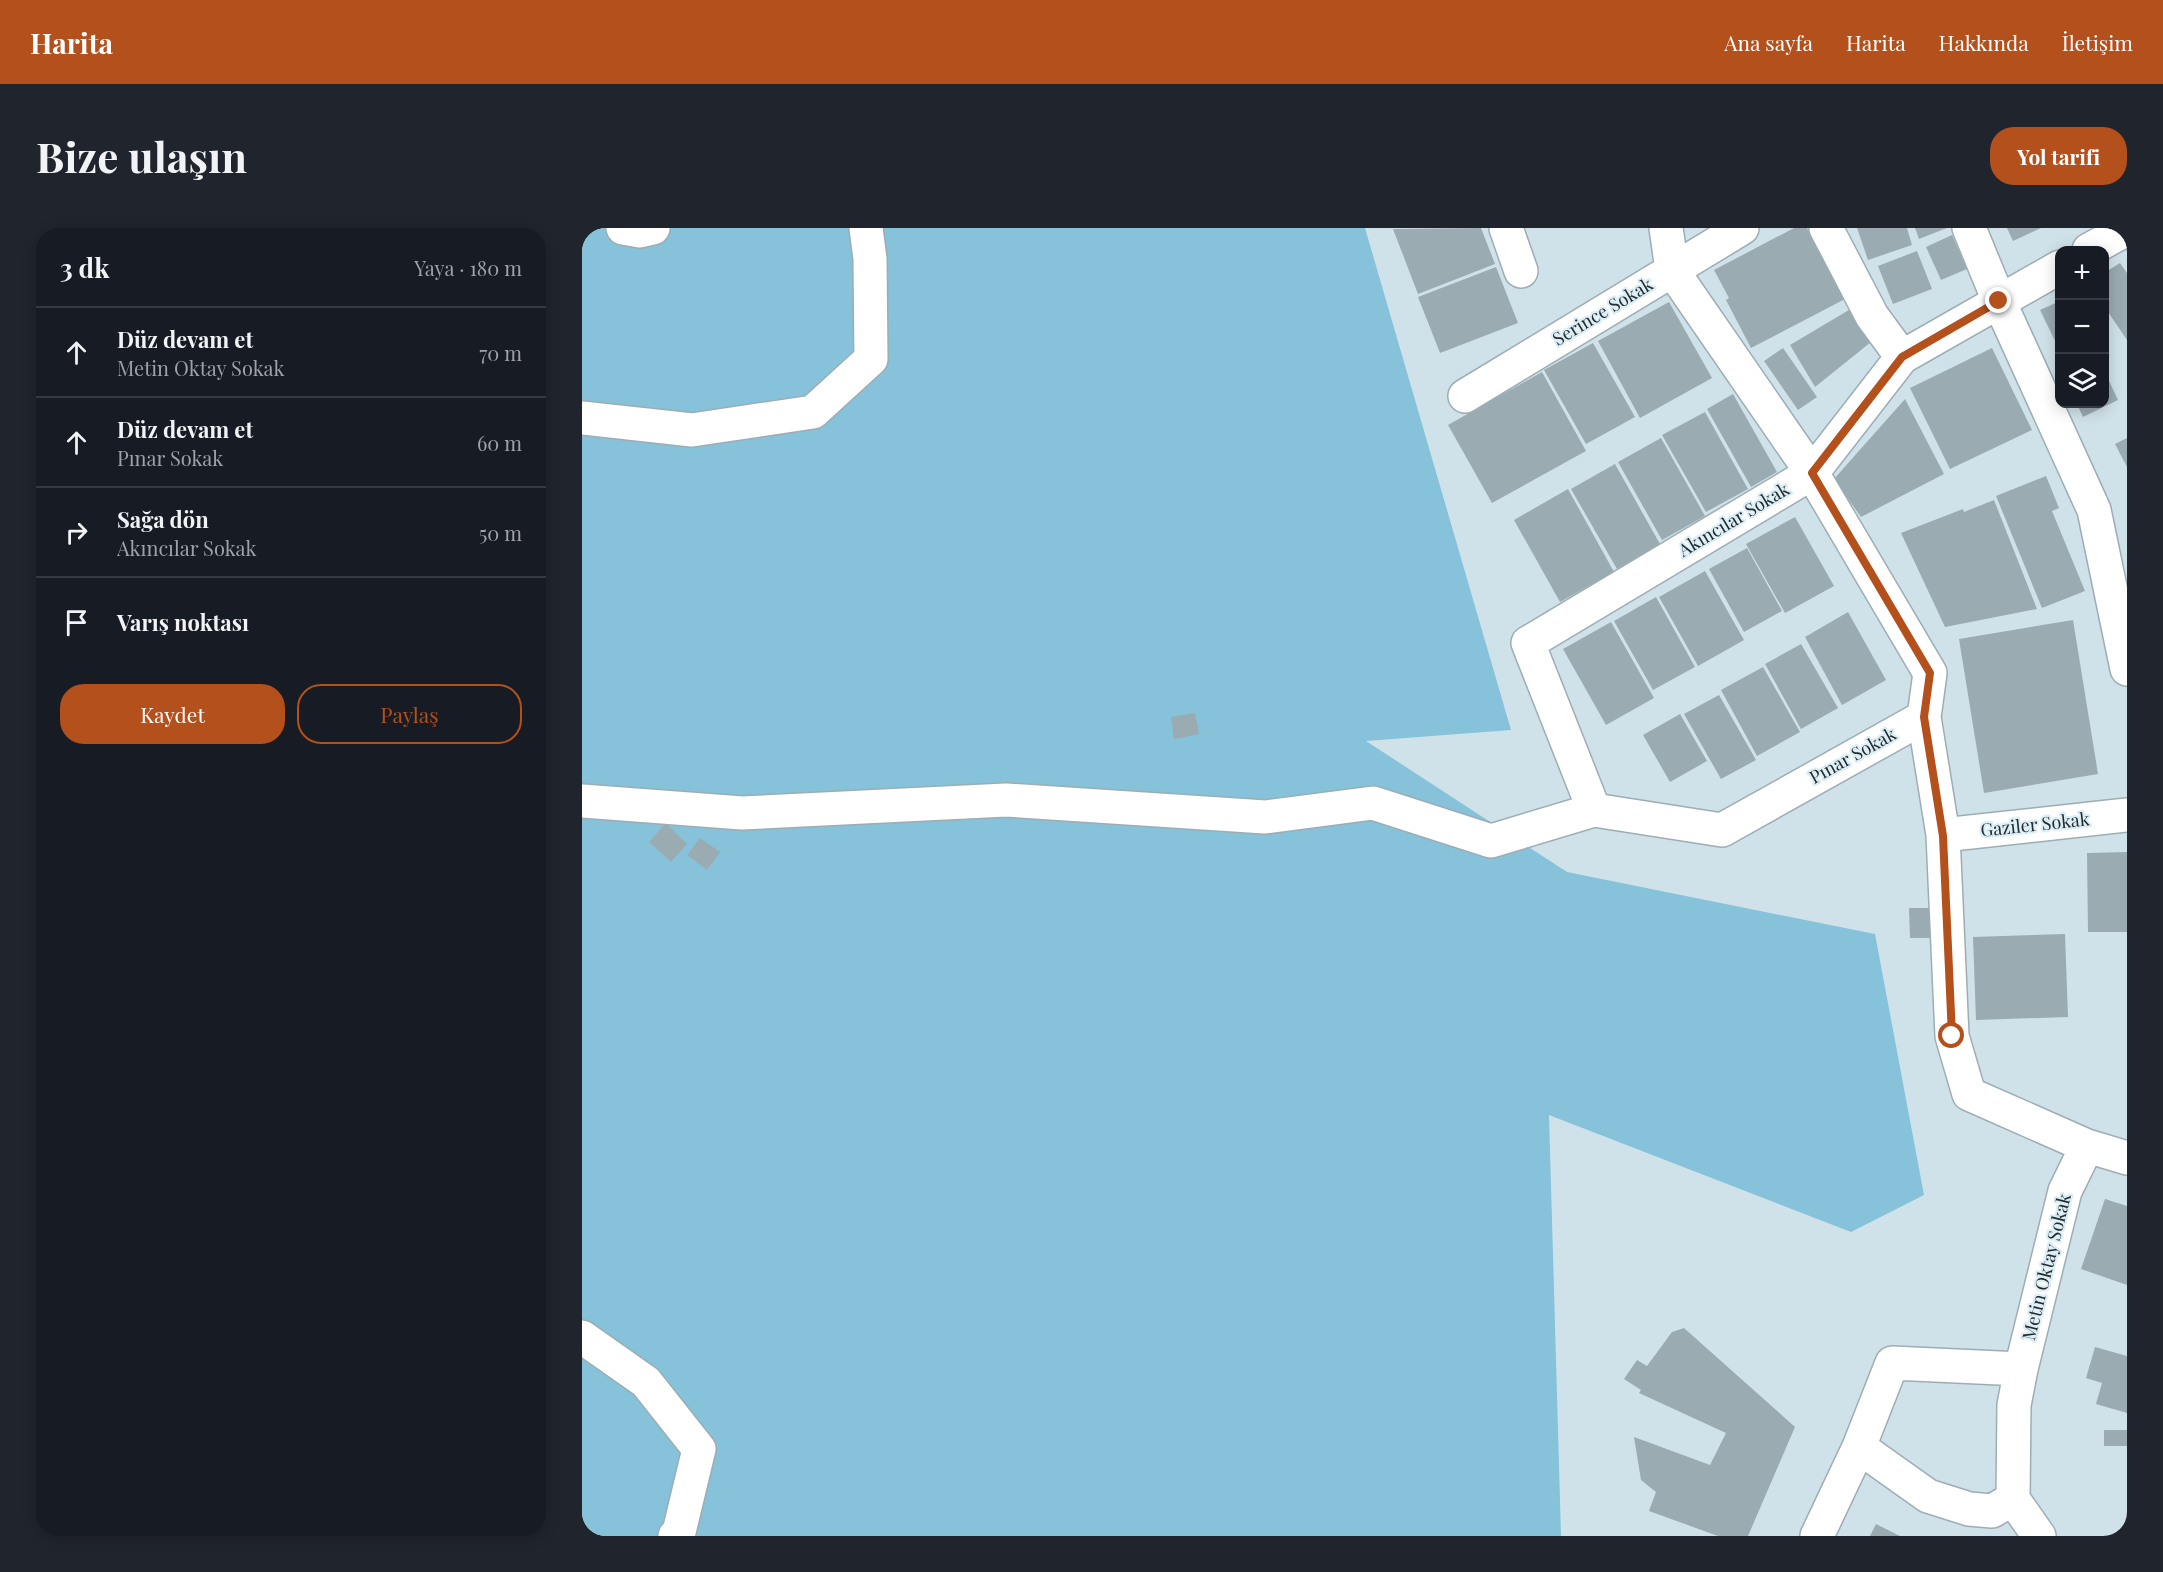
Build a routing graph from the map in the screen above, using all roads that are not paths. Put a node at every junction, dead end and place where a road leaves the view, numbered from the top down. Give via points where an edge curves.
1 (623, 228) edge
2 (652, 228) edge
3 (866, 228) edge
4 (1506, 228) edge
5 (1666, 228) edge
6 (1743, 228) edge
7 (1826, 228) edge
8 (1970, 228) edge
9 (2125, 233) edge
10 (2097, 246) edge
11 (1672, 270) junction
12 (2055, 270) edge
13 (1521, 271) dead end
14 (1999, 301) junction
15 (1902, 357) junction
16 (1465, 396) dead end
17 (582, 418) edge
18 (1812, 473) junction
19 (2127, 669) edge
20 (1924, 717) junction
21 (582, 801) edge
22 (1594, 810) junction
23 (2127, 815) edge
24 (1943, 836) junction
25 (2087, 1146) junction
26 (2127, 1158) edge
27 (582, 1337) edge
28 (2021, 1369) junction
29 (1859, 1447) junction
30 (2013, 1499) junction
31 (675, 1536) edge
32 (1817, 1536) edge
33 (2039, 1536) edge

1 - 2 street
3 - 17 street via 871,359 813,412 693,430
4 - 13 street
5 - 11 street
6 - 11 street, Serince Sokak
7 - 15 street via 1872,316
8 - 14 street
9 - 10 street
11 - 16 street, Serince Sokak
11 - 18 street
12 - 14 street, Akıncılar Sokak
14 - 15 street, Akıncılar Sokak
14 - 19 street via 2094,510
15 - 18 street, Akıncılar Sokak
18 - 20 street via 1930,673
18 - 22 street, Akıncılar Sokak via 1528,643
20 - 22 street, Pınar Sokak via 1722,830
20 - 24 street
21 - 22 street via 742,813 1006,800 1264,817 1372,803 1491,841
23 - 24 street, Gaziler Sokak
24 - 25 street via 1952,1036 1969,1094
25 - 26 street
25 - 28 street, Metin Oktay Sokak via 2065,1191
27 - 31 street via 646,1382 699,1449
28 - 29 street via 1892,1363
28 - 30 street, Metin Oktay Sokak via 2014,1404
29 - 30 street via 1928,1496 1969,1509 1992,1511
29 - 32 street
30 - 33 street

